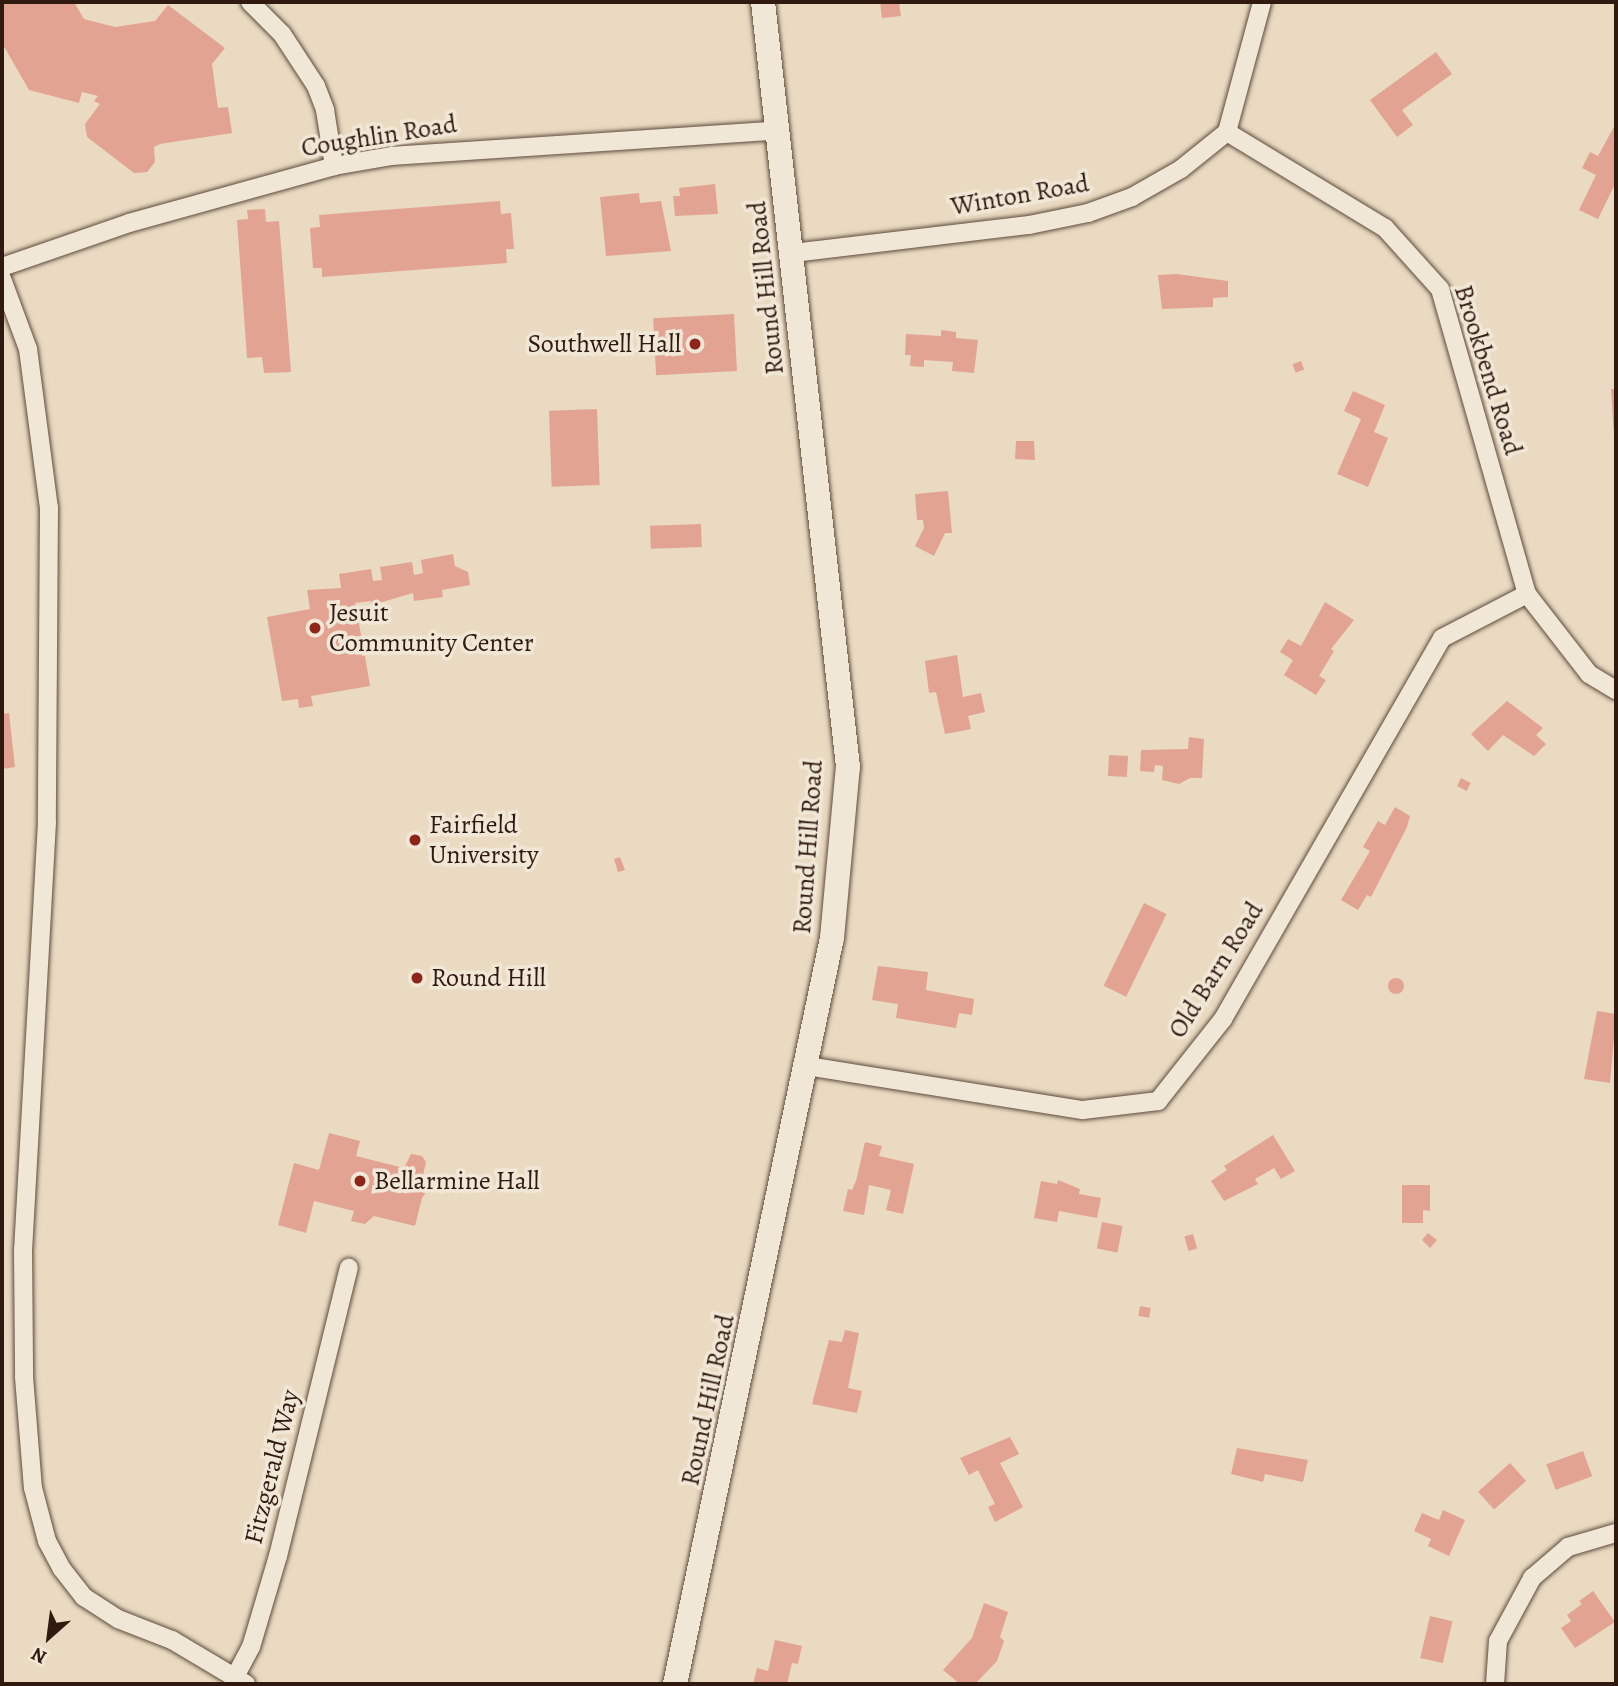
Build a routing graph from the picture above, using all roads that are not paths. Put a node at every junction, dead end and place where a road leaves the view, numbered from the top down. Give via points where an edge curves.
1 (250, 2) edge
2 (764, 2) edge
3 (1262, 2) edge
4 (779, 130) junction
5 (1227, 132) junction
6 (334, 166) junction
7 (793, 253) junction
8 (2, 267) edge
9 (2, 279) edge
10 (1527, 594) junction
11 (1616, 690) edge
12 (807, 1066) junction
13 (349, 1268) dead end
14 (1616, 1533) edge
15 (241, 1680) edge
16 (675, 1684) edge
17 (1494, 1684) edge

1 - 6 street via 282,34 316,86 325,110
2 - 4 main road, Round Hill Road
3 - 5 street
4 - 6 street, Coughlin Road via 451,148
4 - 7 main road, Round Hill Road
5 - 7 street, Winton Road via 1181,169 1132,197 1088,214
5 - 10 street, Brookbend Road via 1385,228 1440,289
6 - 8 street, Coughlin Road via 89,234
7 - 12 main road, Round Hill Road via 848,767 832,938
9 - 15 street via 28,349 49,508 47,822 23,1250 24,1377 33,1488 47,1541 62,1570 85,1597 103,1611 172,1640
10 - 11 street, Brookbend Road via 1588,674
10 - 12 street, Old Barn Road via 1442,638 1223,1019 1158,1101 1083,1110
12 - 16 main road, Round Hill Road
13 - 15 street, Fitzgerald Way via 278,1556
14 - 17 street via 1568,1546 1532,1578 1498,1641

